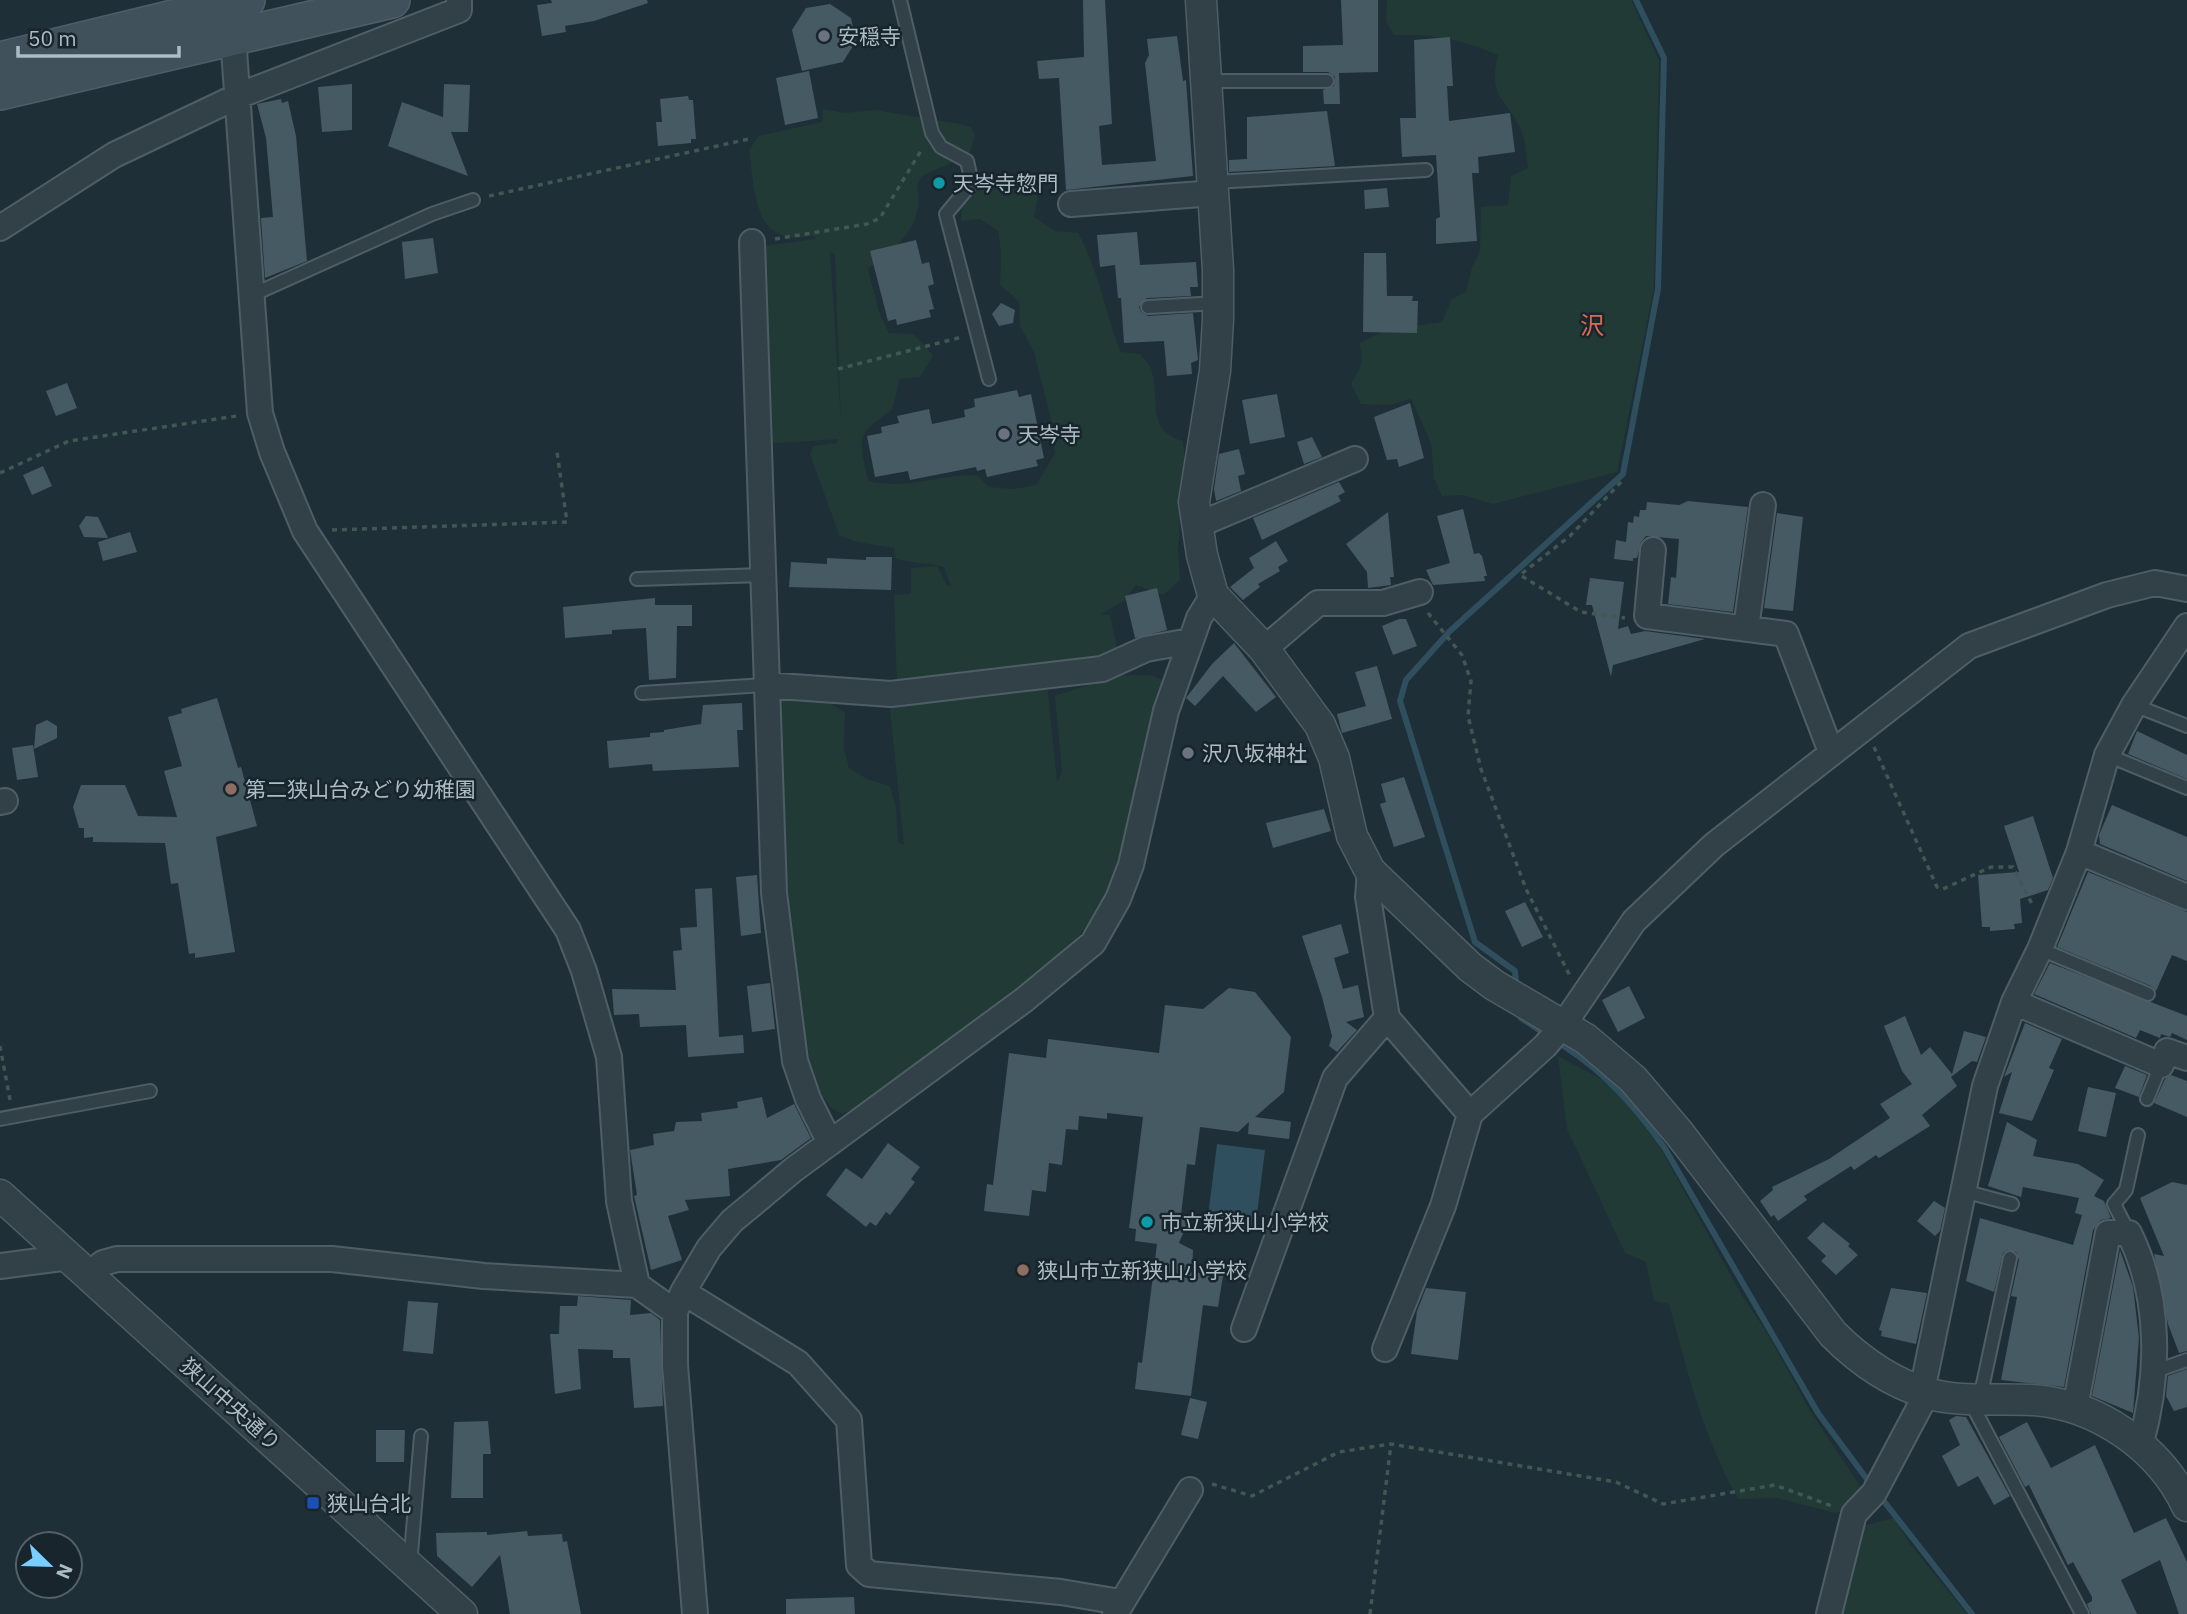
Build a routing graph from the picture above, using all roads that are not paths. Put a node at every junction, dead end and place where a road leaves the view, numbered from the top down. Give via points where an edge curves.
1 (392, 0) edge
2 (458, 0) edge
3 (900, 0) edge
4 (1201, 0) edge
5 (236, 10) edge
6 (0, 60) edge
7 (1207, 81) junction
8 (1327, 81) dead end
9 (0, 92) edge
10 (237, 96) junction
11 (1426, 170) dead end
12 (1214, 188) junction
13 (473, 200) road end
14 (1071, 204) dead end
15 (0, 228) edge
16 (752, 242) road end
17 (250, 296) junction
18 (1218, 303) junction
19 (1148, 307) dead end
20 (989, 379) dead end
21 (1355, 459) dead end
22 (1763, 505) dead end
23 (1198, 525) junction
24 (1653, 550) dead end
25 (763, 575) junction
26 (637, 579) dead end
27 (2187, 589) edge
28 (1420, 592) dead end
29 (1213, 595) junction
30 (2187, 626) edge
31 (1746, 628) junction
32 (1190, 641) junction
33 (1264, 649) junction
34 (765, 685) junction
35 (642, 693) dead end
36 (2134, 705) junction
37 (2187, 726) edge
38 (1830, 752) junction
39 (2107, 755) junction
40 (2187, 788) edge
41 (2079, 852) junction
42 (1370, 871) junction
43 (2187, 897) edge
44 (2040, 949) junction
45 (2148, 994) dead end
46 (2014, 1002) junction
47 (1387, 1018) junction
48 (1564, 1024) junction
49 (2187, 1058) edge
50 (2161, 1065) junction
51 (150, 1091) dead end
52 (2147, 1099) dead end
53 (1470, 1114) junction
54 (6, 1117) edge
55 (2138, 1135) dead end
56 (830, 1143) junction
57 (1963, 1191) junction
58 (0, 1195) edge
59 (2012, 1204) dead end
60 (2129, 1233) junction
61 (2010, 1258) dead end
62 (79, 1265) junction
63 (0, 1266) edge
64 (637, 1286) junction
65 (679, 1302) junction
66 (1244, 1329) dead end
67 (1385, 1349) dead end
68 (2187, 1360) edge
69 (2153, 1372) junction
70 (1924, 1392) junction
71 (1974, 1399) junction
72 (2075, 1408) junction
73 (421, 1436) dead end
74 (2140, 1446) junction
75 (1190, 1490) road end
76 (2187, 1506) edge
77 (410, 1567) junction
78 (1118, 1608) edge
79 (462, 1614) edge
80 (695, 1614) edge
81 (1829, 1614) edge
82 (2082, 1614) edge

1 - 5 main road
2 - 10 street via 458,10
3 - 20 lane via 932,133 940,147 967,160 972,183 946,214
4 - 7 street
5 - 6 main road
5 - 9 main road
5 - 10 street
7 - 8 lane
7 - 12 street
10 - 15 street via 114,155
10 - 17 street
11 - 12 lane
12 - 14 street
12 - 18 street
13 - 17 lane
16 - 25 street
17 - 64 street via 260,413 305,531 568,930 609,1057 619,1200
18 - 19 lane
18 - 23 street via 1214,372 1194,502
21 - 23 street
22 - 31 street
23 - 29 street
24 - 31 street via 1647,616
25 - 26 lane
25 - 34 street
27 - 38 street via 2155,583 2107,595 1969,646
28 - 33 street via 1383,603 1318,603
29 - 32 street
29 - 33 street
30 - 36 street
31 - 38 street via 1786,634
32 - 34 street via 1146,649 1102,669 891,694
32 - 56 street via 1166,711 1131,865 1093,943 1024,1000
33 - 42 street via 1324,733 1352,836
34 - 35 lane
34 - 56 street via 774,893 795,1060
36 - 37 lane
36 - 39 street
38 - 48 street via 1714,845 1634,921
39 - 40 lane
39 - 41 street
41 - 43 street
41 - 44 street
42 - 47 street via 1368,897
42 - 48 street via 1470,967
44 - 45 lane
44 - 46 street
46 - 50 street
46 - 57 street via 1985,1086
47 - 53 street
47 - 66 street via 1335,1078
48 - 53 street
48 - 70 street via 1633,1079 1833,1334 1871,1367
49 - 50 street via 2167,1051
50 - 52 lane
51 - 54 lane
53 - 67 street via 1443,1206
55 - 60 lane via 2126,1190 2113,1204
56 - 65 street via 732,1221 709,1248
57 - 59 lane
57 - 70 street
58 - 62 street, 狭山中央通り
60 - 69 street via 2141,1257 2153,1311
60 - 72 street via 2108,1233
61 - 71 lane
62 - 63 street
62 - 64 street via 117,1259 332,1259 484,1276
62 - 77 street, 狭山中央通り
64 - 65 street
65 - 78 street via 798,1363 849,1420 859,1565 869,1574 1061,1592
65 - 80 street via 675,1365
68 - 69 lane
69 - 74 street
70 - 71 street
70 - 81 street via 1874,1493 1854,1514
71 - 72 street via 2036,1401
71 - 82 lane
72 - 74 street via 2113,1426
73 - 77 lane
74 - 76 street via 2168,1473
75 - 78 street
77 - 79 street, 狭山中央通り

